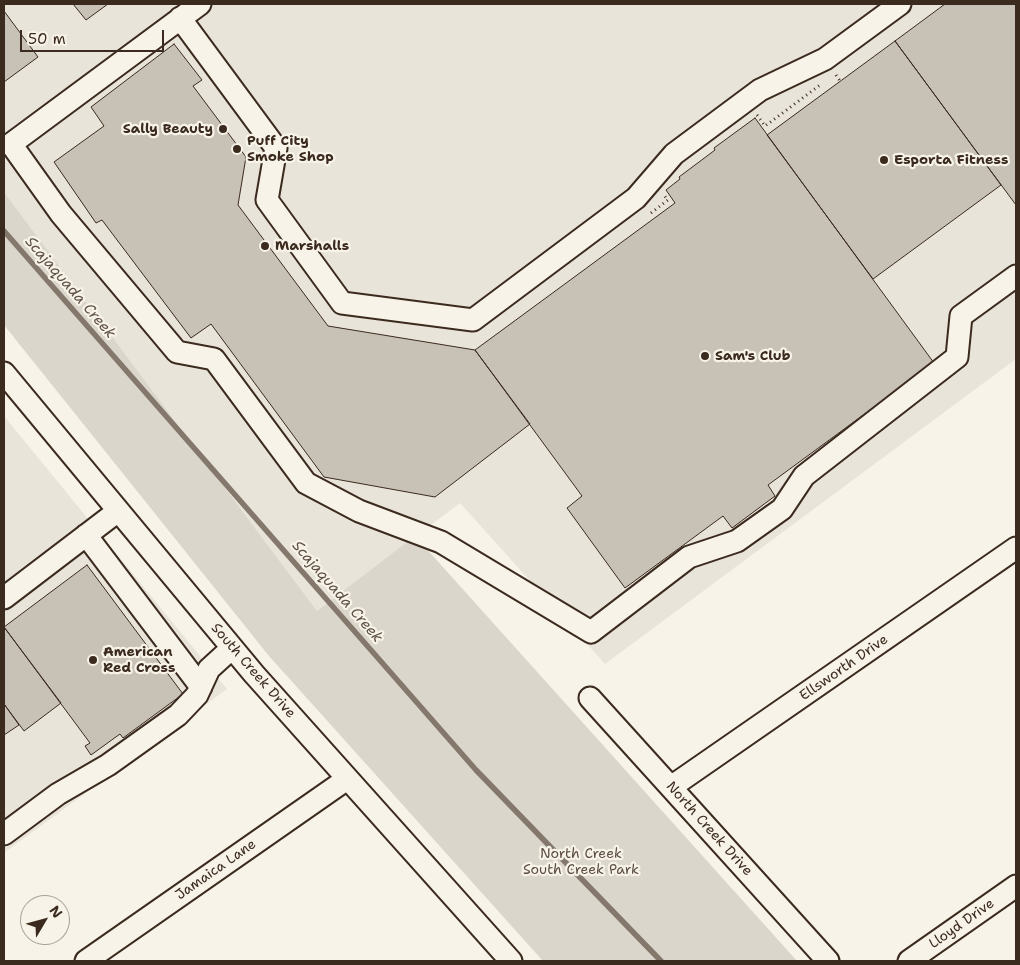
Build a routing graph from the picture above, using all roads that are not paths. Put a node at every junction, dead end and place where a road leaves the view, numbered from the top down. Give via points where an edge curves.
1 (200, 4) edge
2 (900, 4) edge
3 (180, 18) junction
4 (1016, 276) edge
5 (4, 373) edge
6 (118, 511) junction
7 (86, 535) junction
8 (1016, 548) edge
9 (4, 598) edge
10 (232, 648) junction
11 (201, 686) junction
12 (590, 698) dead end
13 (347, 778) junction
14 (671, 787) junction
15 (4, 834) edge
16 (1016, 886) edge
17 (86, 961) edge
18 (511, 961) edge
19 (828, 961) edge
20 (908, 961) edge

1 - 3 street
2 - 3 street via 825,59 760,90 674,154 636,198 473,320 342,303 266,200 276,148
3 - 4 street via 11,144 62,214 177,352 214,360 306,483 358,511 440,542 591,632 689,557 738,541 782,509 804,476 957,357 961,316
5 - 6 street, South Creek Drive
6 - 7 street
6 - 10 street, South Creek Drive
7 - 9 street
7 - 11 street
8 - 14 street, Ellsworth Drive
10 - 11 street via 210,668
10 - 13 street, South Creek Drive
11 - 15 street via 178,715 108,765 58,794
12 - 14 street, North Creek Drive
13 - 17 street, Jamaica Lane
13 - 18 street, South Creek Drive
14 - 19 street, North Creek Drive
16 - 20 street, Lloyd Drive

